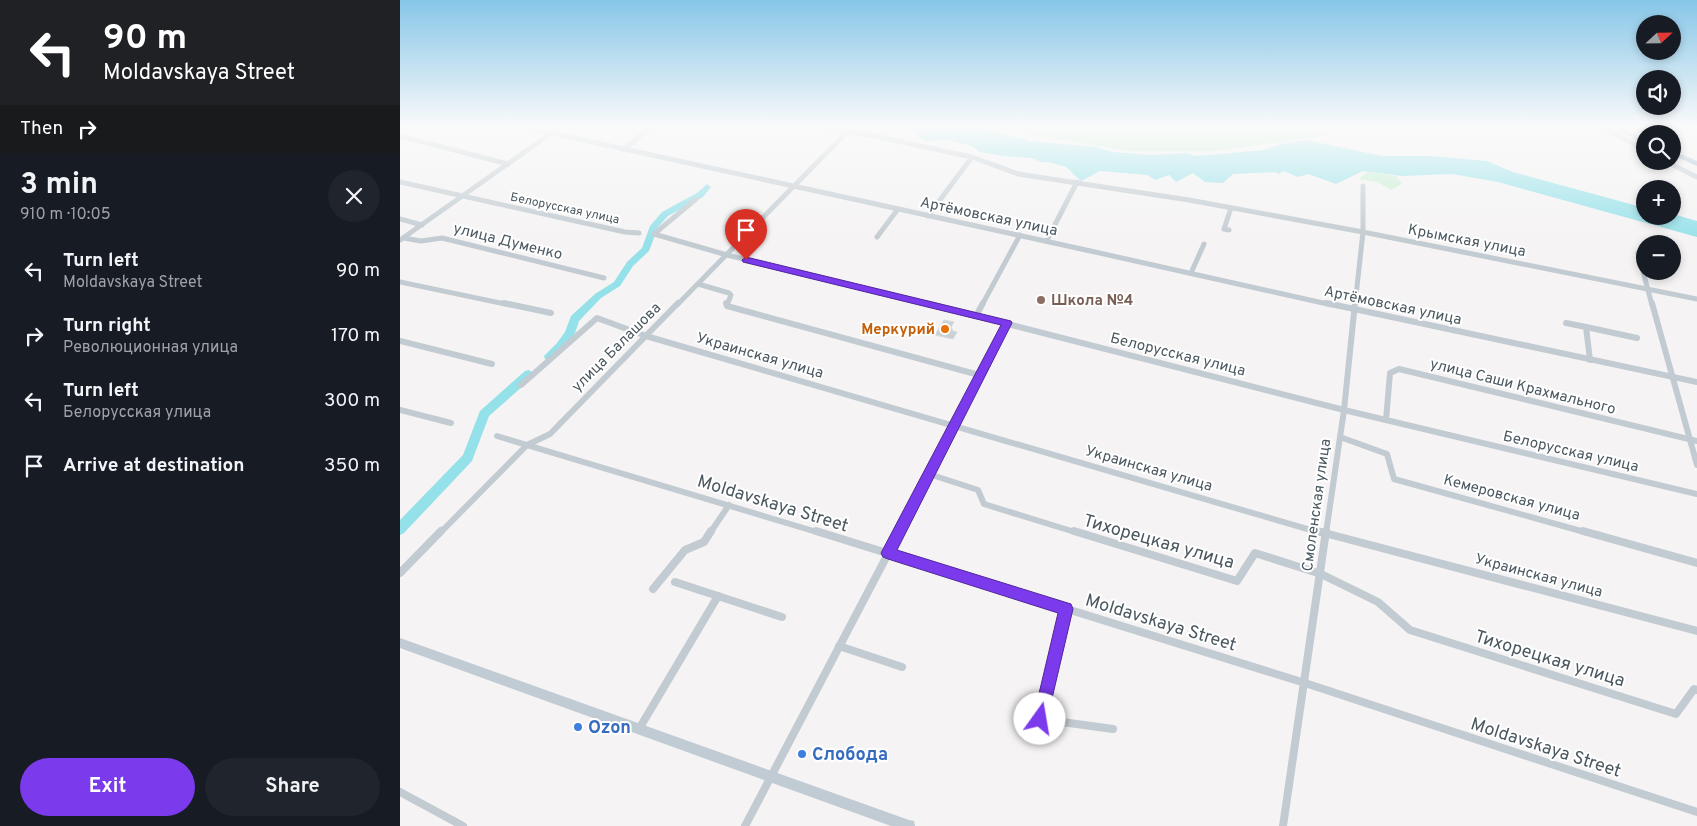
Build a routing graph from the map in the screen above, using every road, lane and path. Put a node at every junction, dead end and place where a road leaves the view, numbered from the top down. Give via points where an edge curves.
1 (506, 166) edge
2 (697, 166) edge
3 (814, 166) edge
4 (966, 166) edge
5 (995, 166) edge
6 (1681, 169) edge
7 (1697, 177) edge
8 (400, 182) edge
9 (1077, 182) junction
10 (794, 186) junction
11 (1363, 186) dead end
12 (461, 197) junction
13 (696, 199) dead end
14 (1231, 208) junction
15 (898, 210) junction
16 (928, 216) junction
17 (400, 219) edge
18 (422, 225) junction
19 (1229, 230) dead end
20 (1363, 232) junction
21 (639, 233) dead end
22 (1020, 235) junction
23 (877, 237) dead end
24 (402, 239) edge
25 (1047, 240) junction
26 (1204, 244) dead end
27 (727, 255) junction
28 (1191, 273) junction
29 (604, 278) dead end
30 (1645, 280) edge
31 (400, 282) edge
32 (698, 284) junction
33 (1648, 290) junction
34 (1697, 299) edge
35 (1355, 310) junction
36 (551, 313) dead end
37 (976, 316) junction
38 (1007, 323) junction
39 (1566, 323) dead end
40 (1586, 327) junction
41 (646, 336) junction
42 (1637, 338) dead end
43 (400, 341) edge
44 (1590, 360) junction
45 (492, 364) dead end
46 (979, 375) junction
47 (1672, 377) junction
48 (1697, 382) edge
49 (521, 385) dead end
50 (400, 410) edge
51 (1344, 410) junction
52 (1386, 420) junction
53 (451, 423) dead end
54 (955, 426) junction
55 (497, 436) dead end
56 (1340, 437) junction
57 (1690, 439) junction
58 (1697, 441) edge
59 (527, 444) junction
60 (1697, 465) edge
61 (929, 474) junction
62 (1697, 494) edge
63 (729, 505) junction
64 (1326, 534) junction
65 (888, 553) junction
66 (1697, 563) edge
67 (400, 573) edge
68 (1321, 574) junction
69 (675, 582) dead end
70 (653, 589) dead end
71 (718, 596) junction
72 (1066, 609) junction
73 (782, 617) dead end
74 (1697, 631) edge
75 (400, 643) edge
76 (839, 646) junction
77 (902, 667) dead end
78 (1304, 683) junction
79 (1697, 690) edge
80 (639, 729) junction
81 (1113, 730) dead end
82 (770, 777) junction
83 (400, 792) edge
84 (1697, 812) edge
85 (463, 826) edge
86 (745, 826) edge
87 (909, 826) edge
88 (1283, 826) edge

1 - 12 street
2 - 10 street, Артёмовская улица
3 - 10 street, улица Балашова
4 - 16 street
5 - 9 street, Крымская улица via 1018,174
6 - 7 street
8 - 12 street, Белорусская улица
9 - 14 street, Крымская улица
9 - 25 street
10 - 15 street, Артёмовская улица
10 - 27 street, улица Балашова
11 - 20 street, Смоленская улица
12 - 18 street
12 - 21 street, Белорусская улица
13 - 27 street, Белорусская улица via 654,234
14 - 19 street via 1224,229
14 - 20 street, Крымская улица
15 - 16 street, Артёмовская улица
15 - 23 street, Артёмовская улица
16 - 22 street, Артёмовская улица
17 - 18 street
18 - 24 street
20 - 33 street, Крымская улица
20 - 35 street, Смоленская улица
22 - 25 street, Артёмовская улица
22 - 37 street
24 - 29 street, улица Думенко via 442,238
25 - 28 street, Артёмовская улица
26 - 28 street
27 - 32 street, улица Балашова
27 - 37 street, Белорусская улица
28 - 35 street, Артёмовская улица
30 - 33 street
31 - 36 street
32 - 41 street, улица Балашова
32 - 46 street via 729,293 727,306
33 - 34 street, Крымская улица
33 - 47 street
35 - 44 street, Артёмовская улица
35 - 51 street, Смоленская улица
37 - 38 street, Белорусская улица
38 - 46 street
38 - 51 street, Белорусская улица
39 - 40 street
40 - 42 street
40 - 44 street
41 - 49 street, Украинская улица via 596,318
41 - 54 street, Украинская улица
41 - 59 street, улица Балашова via 550,434
43 - 45 street
44 - 47 street, Артёмовская улица
46 - 54 street
47 - 48 street, Артёмовская улица
47 - 57 street
50 - 53 street
51 - 52 street, Белорусская улица
51 - 56 street, Смоленская улица
52 - 57 street, улица Саши Крахмального via 1390,372 1399,369
52 - 62 street, Белорусская улица
54 - 61 street
54 - 64 street, Украинская улица
55 - 59 street, Moldavskaya Street
56 - 64 street, Смоленская улица
56 - 66 street, Кемеровская улица via 1387,454 1394,479
57 - 58 street, улица Саши Крахмального
57 - 60 street
59 - 63 street, Moldavskaya Street
59 - 67 street, улица Балашова
61 - 65 street
61 - 68 street, Тихорецкая улица via 978,490 984,504 1237,581 1255,553
63 - 65 street, Moldavskaya Street
63 - 70 street via 704,542 685,550
64 - 68 street, Смоленская улица
64 - 74 street, Украинская улица
65 - 72 street, Moldavskaya Street
65 - 76 street
68 - 78 street, Смоленская улица
68 - 79 street, Тихорецкая улица via 1378,602 1410,630 1676,714 1694,689
69 - 71 street
71 - 73 street
71 - 80 street
72 - 78 street, Moldavskaya Street
72 - 81 street via 1040,719
75 - 80 main road
76 - 77 street
76 - 82 street
78 - 84 street, Moldavskaya Street
78 - 88 street, Смоленская улица
80 - 82 main road
82 - 86 street
82 - 87 main road
83 - 85 street

